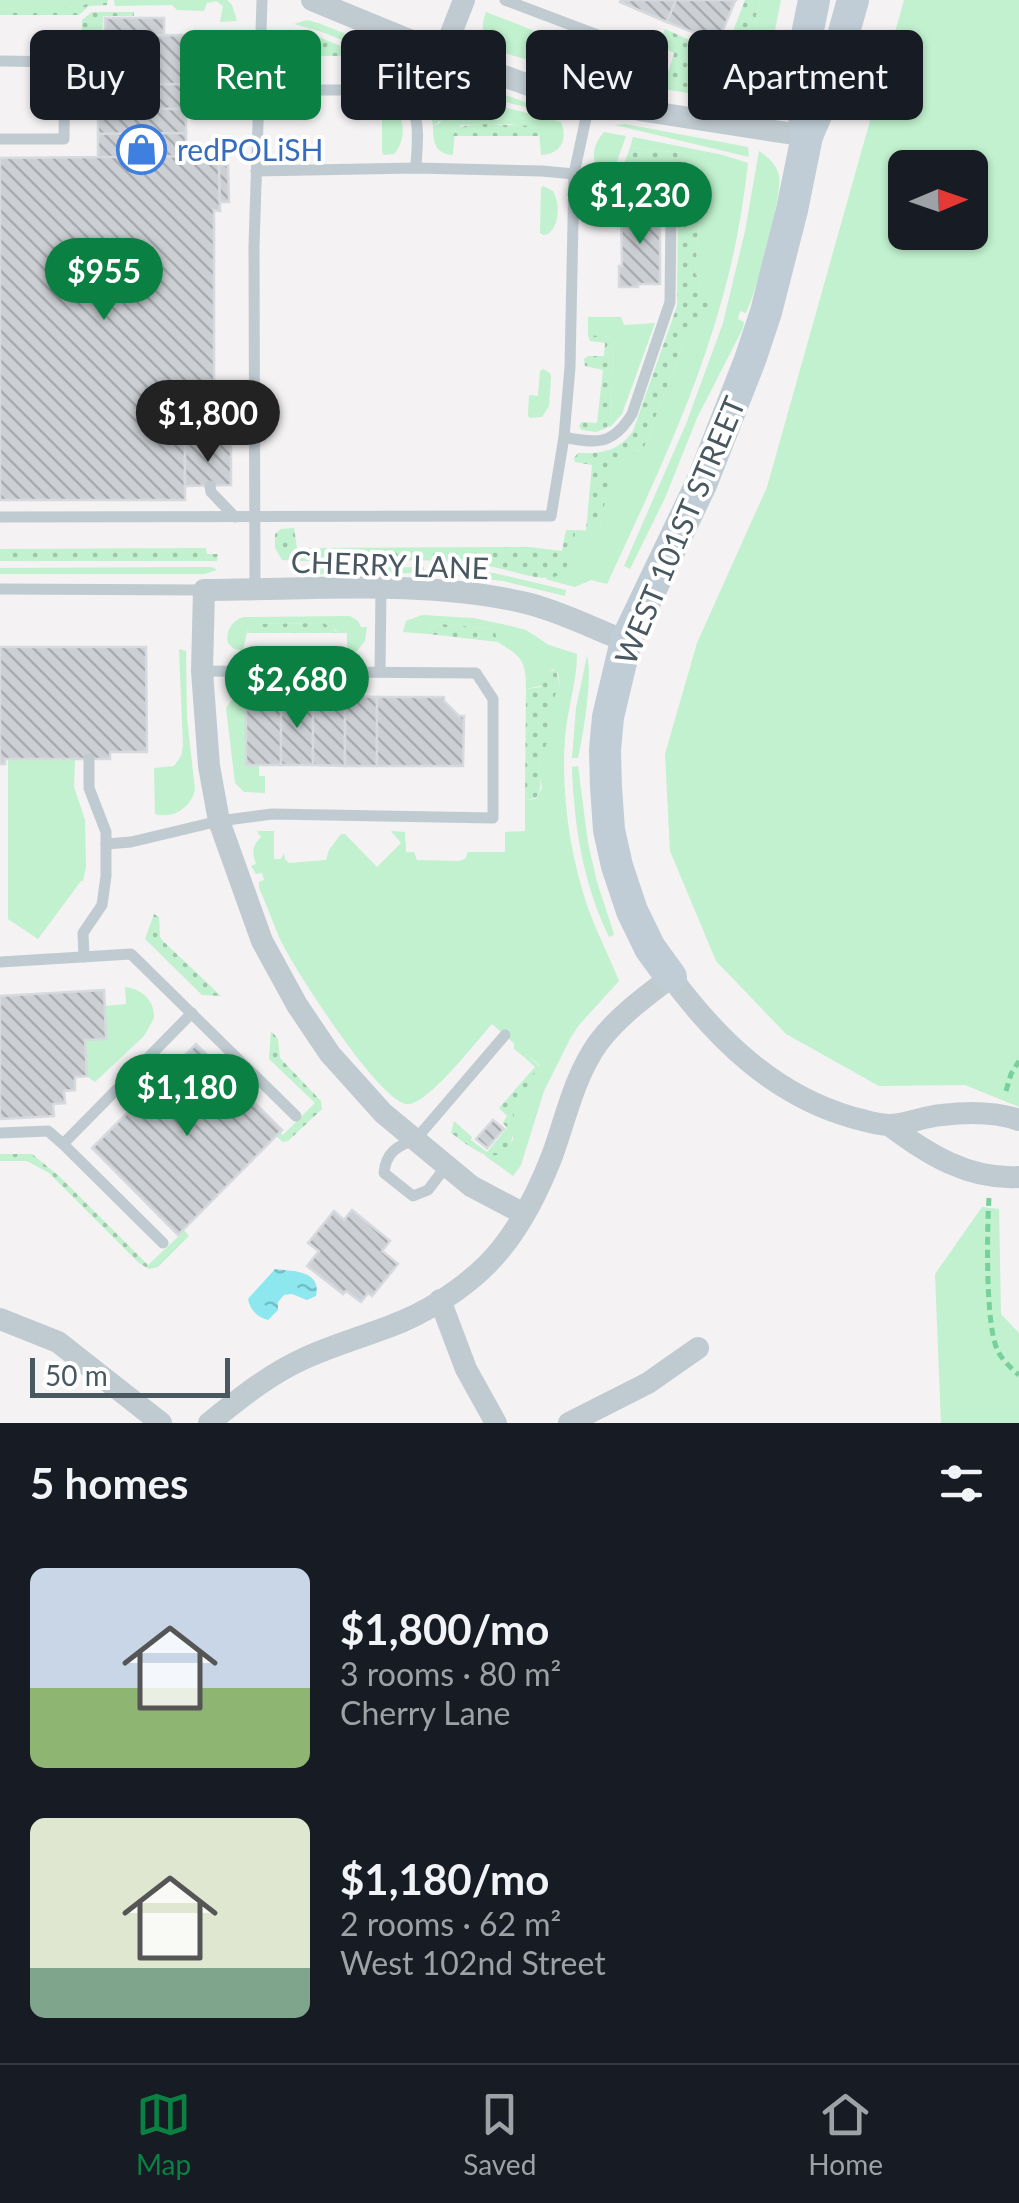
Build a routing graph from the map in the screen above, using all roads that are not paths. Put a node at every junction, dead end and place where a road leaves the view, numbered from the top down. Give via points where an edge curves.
1 (262, 0) edge
2 (312, 0) edge
3 (464, 0) edge
4 (504, 0) edge
5 (814, 0) edge
6 (853, 0) edge
7 (261, 30) edge
8 (385, 30) edge
9 (453, 30) edge
10 (584, 30) edge
11 (0, 61) edge
12 (321, 90) edge
13 (668, 115) edge
14 (258, 120) edge
15 (586, 120) edge
16 (807, 136) junction
17 (0, 139) edge
18 (416, 168) junction
19 (256, 171) junction
20 (574, 174) junction
21 (255, 403) junction
22 (564, 438) junction
23 (210, 444) dead end
24 (210, 486) dead end
25 (235, 517) junction
26 (255, 517) junction
27 (0, 518) edge
28 (381, 588) junction
29 (0, 589) edge
30 (204, 590) junction
31 (255, 590) junction
32 (626, 642) junction
33 (202, 671) junction
34 (380, 671) junction
35 (89, 759) dead end
36 (219, 821) junction
37 (106, 844) junction
38 (84, 956) junction
39 (0, 962) edge
40 (671, 977) junction
41 (192, 1013) junction
42 (505, 1035) dead end
43 (1011, 1112) edge
44 (296, 1116) dead end
45 (889, 1125) junction
46 (0, 1133) edge
47 (416, 1140) junction
48 (63, 1144) junction
49 (447, 1166) junction
50 (1019, 1178) edge
51 (524, 1214) junction
52 (163, 1244) dead end
53 (440, 1300) junction
54 (0, 1319) edge
55 (698, 1348) dead end
56 (161, 1423) edge
57 (209, 1423) edge
58 (496, 1423) edge
59 (568, 1423) edge

1 - 7 lane
2 - 8 street
3 - 9 street
4 - 10 lane
5 - 16 street, WEST 101ST STREET via 798,80
6 - 16 street, WEST 101ST STREET
11 - 17 lane via 66,62 64,139
12 - 18 lane via 392,90 403,96 417,119
13 - 16 street
14 - 19 lane
15 - 20 lane
16 - 32 street, WEST 101ST STREET via 750,360 702,482
18 - 19 lane
18 - 20 lane
19 - 21 lane
20 - 22 lane
20 - 22 lane via 604,188 646,187 664,195 671,211 670,302 624,428 592,443
21 - 23 lane via 219,416
21 - 26 lane
22 - 26 lane via 551,516
24 - 25 lane
25 - 26 lane
25 - 27 lane
26 - 31 lane
28 - 31 street, CHERRY LANE
28 - 32 street, CHERRY LANE via 475,593 530,604
28 - 34 lane
29 - 30 lane
30 - 31 street, CHERRY LANE
30 - 33 street
32 - 40 street, WEST 101ST STREET via 605,750 609,830 632,911
33 - 34 lane
33 - 36 street
34 - 36 lane via 476,673 493,699 493,818 272,814
35 - 37 lane via 89,788
36 - 37 lane
36 - 47 street via 262,941 297,1005 330,1054
37 - 38 lane via 105,892 83,933
38 - 39 lane
38 - 41 lane via 131,954
40 - 45 street via 716,1033 760,1071 822,1109
40 - 51 street via 597,1044
41 - 44 lane
41 - 48 lane
42 - 47 lane
43 - 45 street via 942,1114
45 - 50 street via 918,1147 977,1174
46 - 48 lane via 48,1132
47 - 49 street
47 - 49 lane via 396,1147 384,1173 413,1196 428,1190
48 - 52 lane
49 - 51 street
51 - 53 street via 491,1260
53 - 57 street via 280,1371
53 - 58 street
54 - 56 street via 58,1342
55 - 59 street via 648,1383

